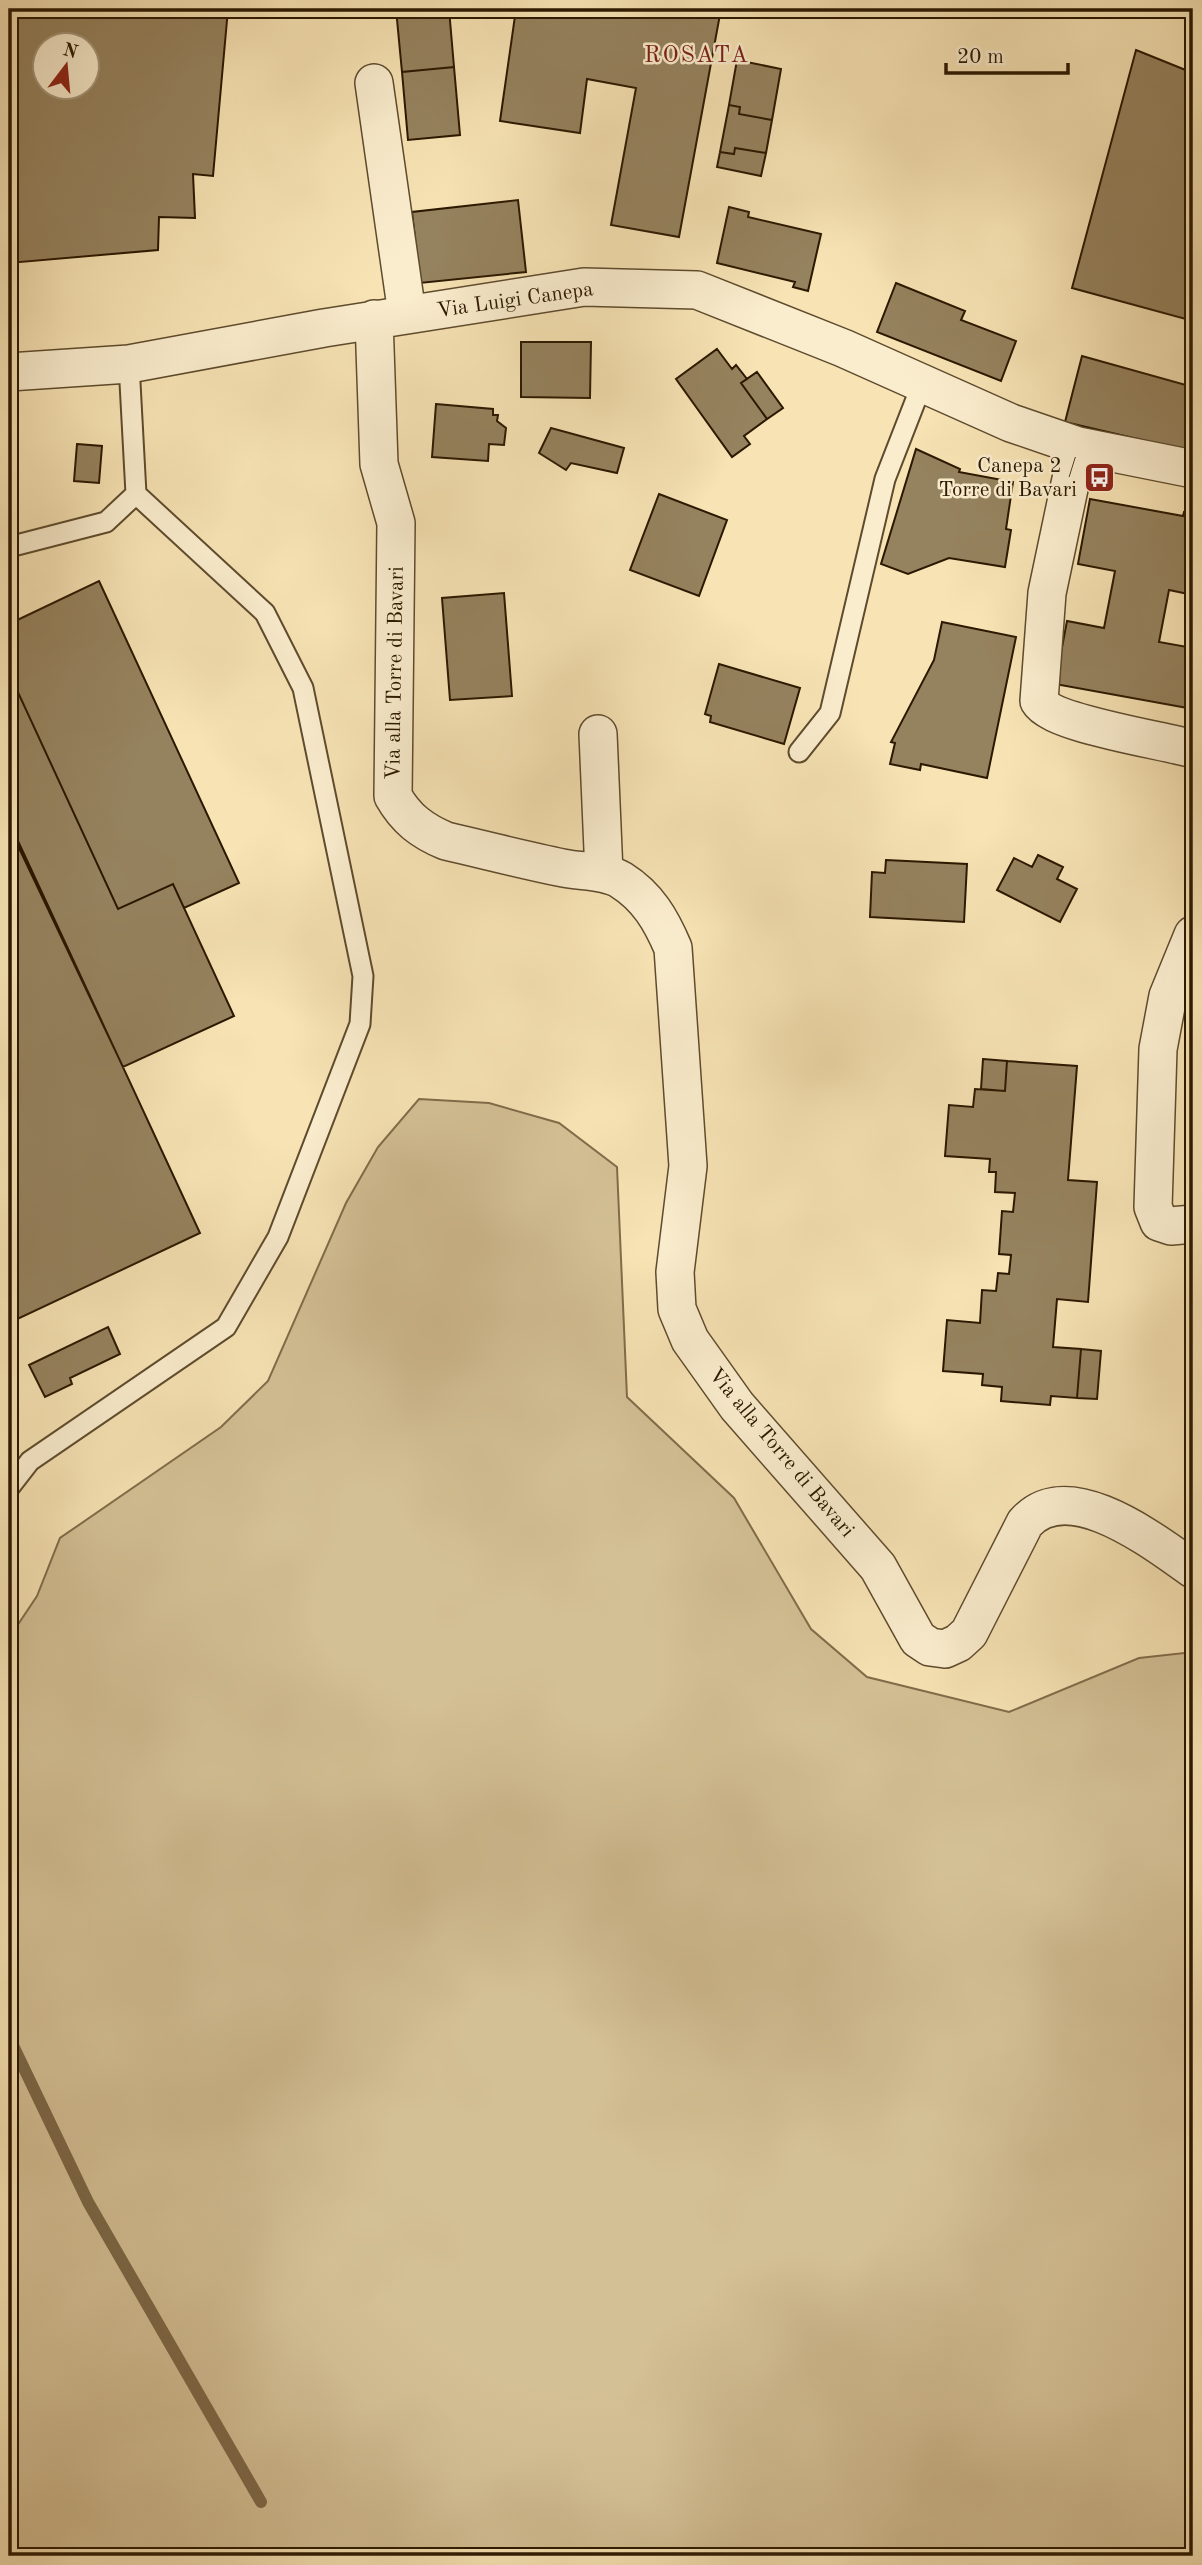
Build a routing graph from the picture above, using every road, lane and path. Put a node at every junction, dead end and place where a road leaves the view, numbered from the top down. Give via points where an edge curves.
1 (373, 83) dead end
2 (391, 317) junction
3 (128, 364) junction
4 (9, 372) edge
5 (922, 384) junction
6 (1078, 446) junction
7 (1193, 470) edge
8 (136, 494) junction
9 (9, 547) edge
10 (598, 734) dead end
11 (1190, 748) edge
12 (799, 752) dead end
13 (604, 873) junction
14 (1190, 954) edge
15 (1193, 1224) edge
16 (9, 1488) edge
17 (1193, 1569) edge

1 - 2 street, Via alla Torre di Bavari
2 - 3 street, Via Luigi Canepa
2 - 5 street, Via Luigi Canepa via 584,287 697,290
2 - 13 street, Via alla Torre di Bavari via 379,464 396,523 393,796 414,823 446,841
3 - 4 street, Via Luigi Canepa
3 - 8 lane
5 - 6 street, Via Luigi Canepa
5 - 12 lane via 885,479 830,713
6 - 7 street, Via Luigi Canepa
6 - 11 street via 1047,593 1039,701 1043,709 1061,717
8 - 9 lane via 106,522
8 - 16 lane via 265,614 303,688 363,976 360,1024 278,1237 226,1327 30,1461
10 - 13 street
13 - 17 street, Via alla Torre di Bavari via 640,895 661,918 673,948 688,1166 675,1272 677,1309 690,1340 737,1406 878,1567 918,1639 945,1649 969,1633 1025,1523 1044,1509 1069,1506 1111,1519 1139,1531
14 - 15 street via 1168,996 1158,1049 1153,1207 1158,1222

